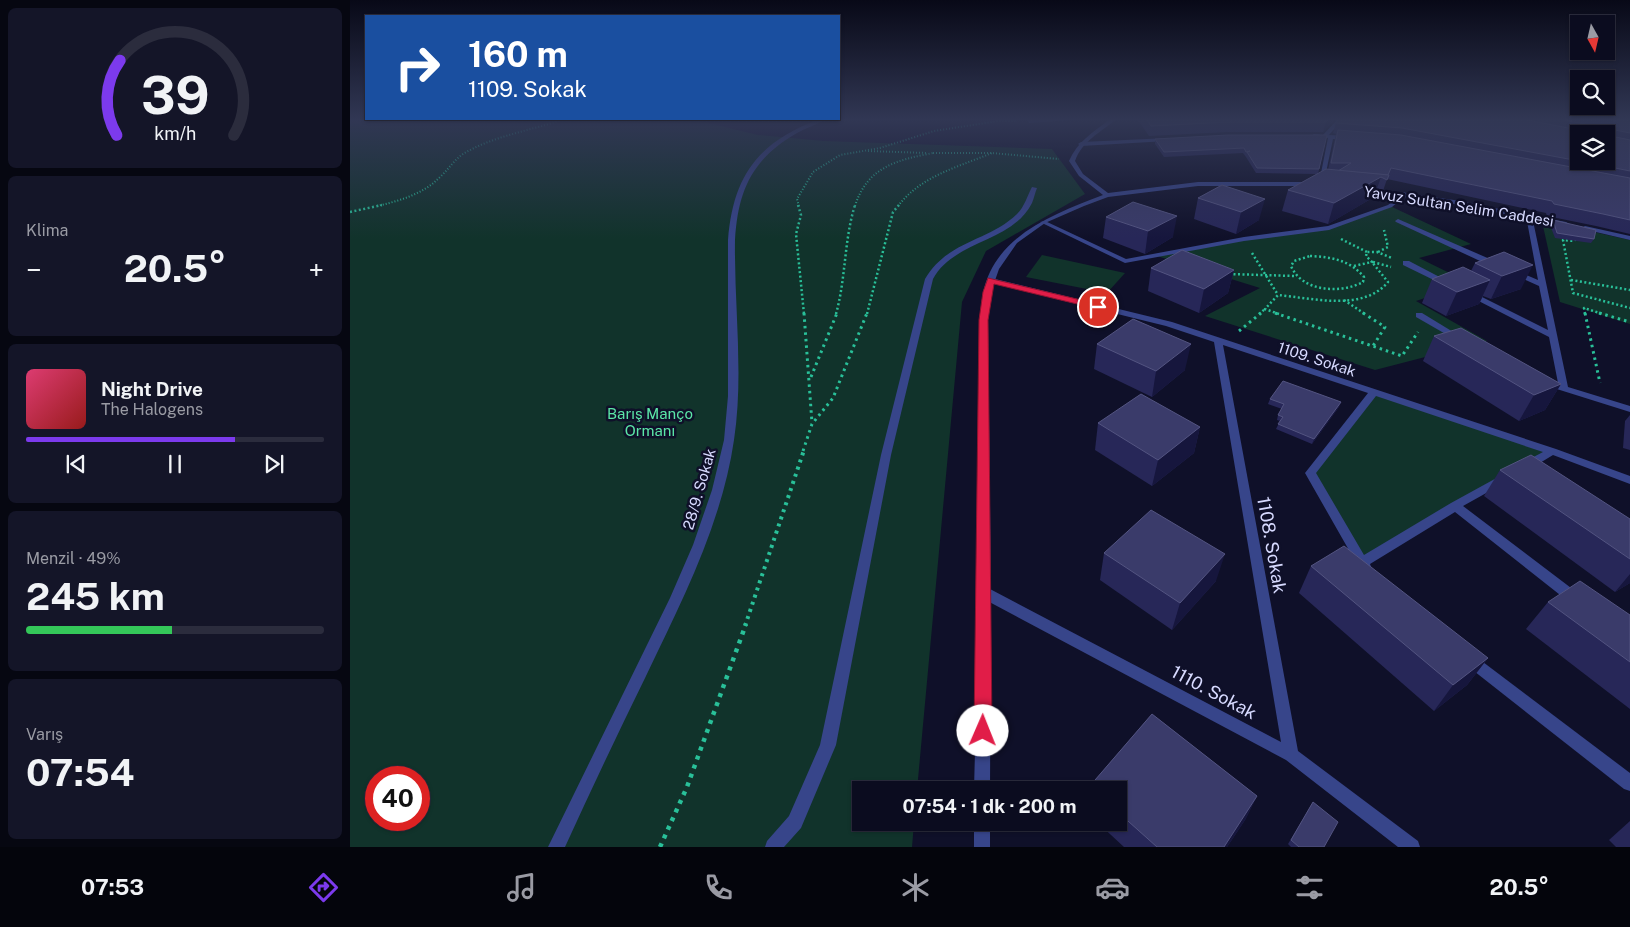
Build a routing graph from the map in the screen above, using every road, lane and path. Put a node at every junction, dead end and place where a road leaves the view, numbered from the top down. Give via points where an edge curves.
1 (457, 160) edge
2 (761, 160) edge
3 (833, 160) edge
4 (904, 160) edge
5 (976, 160) edge
6 (1057, 160) edge
7 (1324, 160) edge
8 (1072, 162) joint
9 (1320, 185) junction
10 (1330, 186) edge
11 (1034, 188) dead end
12 (1367, 190) edge
13 (1404, 194) junction
14 (1107, 195) junction
15 (350, 212) edge
16 (1372, 213) junction
17 (1529, 216) junction
18 (1398, 221) dead end
19 (1043, 222) junction
20 (1572, 225) edge
21 (1580, 227) edge
22 (1582, 238) edge
23 (1630, 238) edge
24 (1244, 239) junction
25 (1377, 252) junction
26 (1372, 262) junction
27 (1406, 263) joint
28 (1354, 266) junction
29 (1228, 274) edge
30 (1265, 276) junction
31 (1296, 276) junction
32 (991, 280) junction
33 (1570, 280) junction
34 (1543, 285) junction
35 (1455, 287) edge
36 (1630, 290) edge
37 (1464, 292) edge
38 (1278, 295) junction
39 (1344, 300) junction
40 (1630, 308) edge
41 (1265, 309) junction
42 (1422, 317) joint
43 (1630, 322) edge
44 (1553, 336) junction
45 (1221, 342) junction
46 (1468, 343) edge
47 (1373, 346) junction
48 (810, 379) junction
49 (1536, 379) edge
50 (1564, 389) junction
51 (1374, 392) junction
52 (1605, 402) junction
53 (1630, 409) edge
54 (812, 424) junction
55 (1552, 451) junction
56 (1630, 480) edge
57 (1455, 506) junction
58 (1362, 562) junction
59 (1372, 580) edge
60 (985, 593) junction
61 (1586, 607) edge
62 (1456, 649) edge
63 (1291, 755) junction
64 (982, 781) edge
65 (1630, 783) edge
66 (982, 831) edge
67 (556, 847) edge
68 (660, 847) edge
69 (773, 847) edge
70 (982, 847) edge
71 (1412, 847) edge

1 - 15 path via 423,191
2 - 67 street, 28/9. Sokak via 742,183 731,240 734,364 732,414 725,462 703,533 668,617
3 - 48 path via 813,172 797,199 800,215 796,234
4 - 48 path via 873,176 857,195 841,297
5 - 54 path via 924,181 907,194 893,212 864,324 833,398
6 - 8 path
7 - 9 street
8 - 14 street via 1081,175
9 - 10 street
9 - 14 street via 1198,184
11 - 69 street via 1032,201 1022,214 998,231 948,257 938,264 929,279 886,455 828,745 796,822
12 - 13 street, Yavuz Sultan Selim Caddesi
13 - 16 street via 1390,206
13 - 17 street, Yavuz Sultan Selim Caddesi
14 - 19 street
16 - 24 street via 1329,228
16 - 25 path via 1388,240 1388,247
17 - 20 street, Yavuz Sultan Selim Caddesi
17 - 34 street
18 - 34 street
19 - 24 street via 1125,260
19 - 32 street via 1015,242
21 - 23 street
22 - 33 path via 1563,240
24 - 30 path
25 - 26 path via 1367,252 1366,256
25 - 27 path
26 - 28 path
26 - 39 path via 1388,282 1384,290 1374,296
27 - 35 street
28 - 31 path via 1332,258 1310,256 1294,261 1291,266
28 - 31 path via 1364,277 1363,282 1349,289 1326,288
29 - 30 path
30 - 31 path
30 - 38 path
32 - 45 street, 1109. Sokak via 1169,324
32 - 60 street via 984,320
33 - 36 path
33 - 40 path via 1573,293
34 - 44 street
37 - 44 street
38 - 39 path
38 - 41 path
39 - 47 path via 1385,327
41 - 45 path
41 - 47 path
42 - 46 street
42 - 47 path via 1402,356
43 - 52 path via 1584,308
44 - 50 street
45 - 51 street, 1109. Sokak
45 - 63 street, 1108. Sokak
48 - 54 path
49 - 50 street
50 - 52 street
51 - 55 street, 1109. Sokak
51 - 58 street via 1310,473
52 - 53 street
54 - 68 path via 761,583 687,787
55 - 56 street, 1109. Sokak
55 - 57 street
57 - 58 street
57 - 61 street
58 - 59 street
60 - 63 street, 1110. Sokak
60 - 64 street
62 - 65 street
63 - 71 street, 1110. Sokak
66 - 70 street

